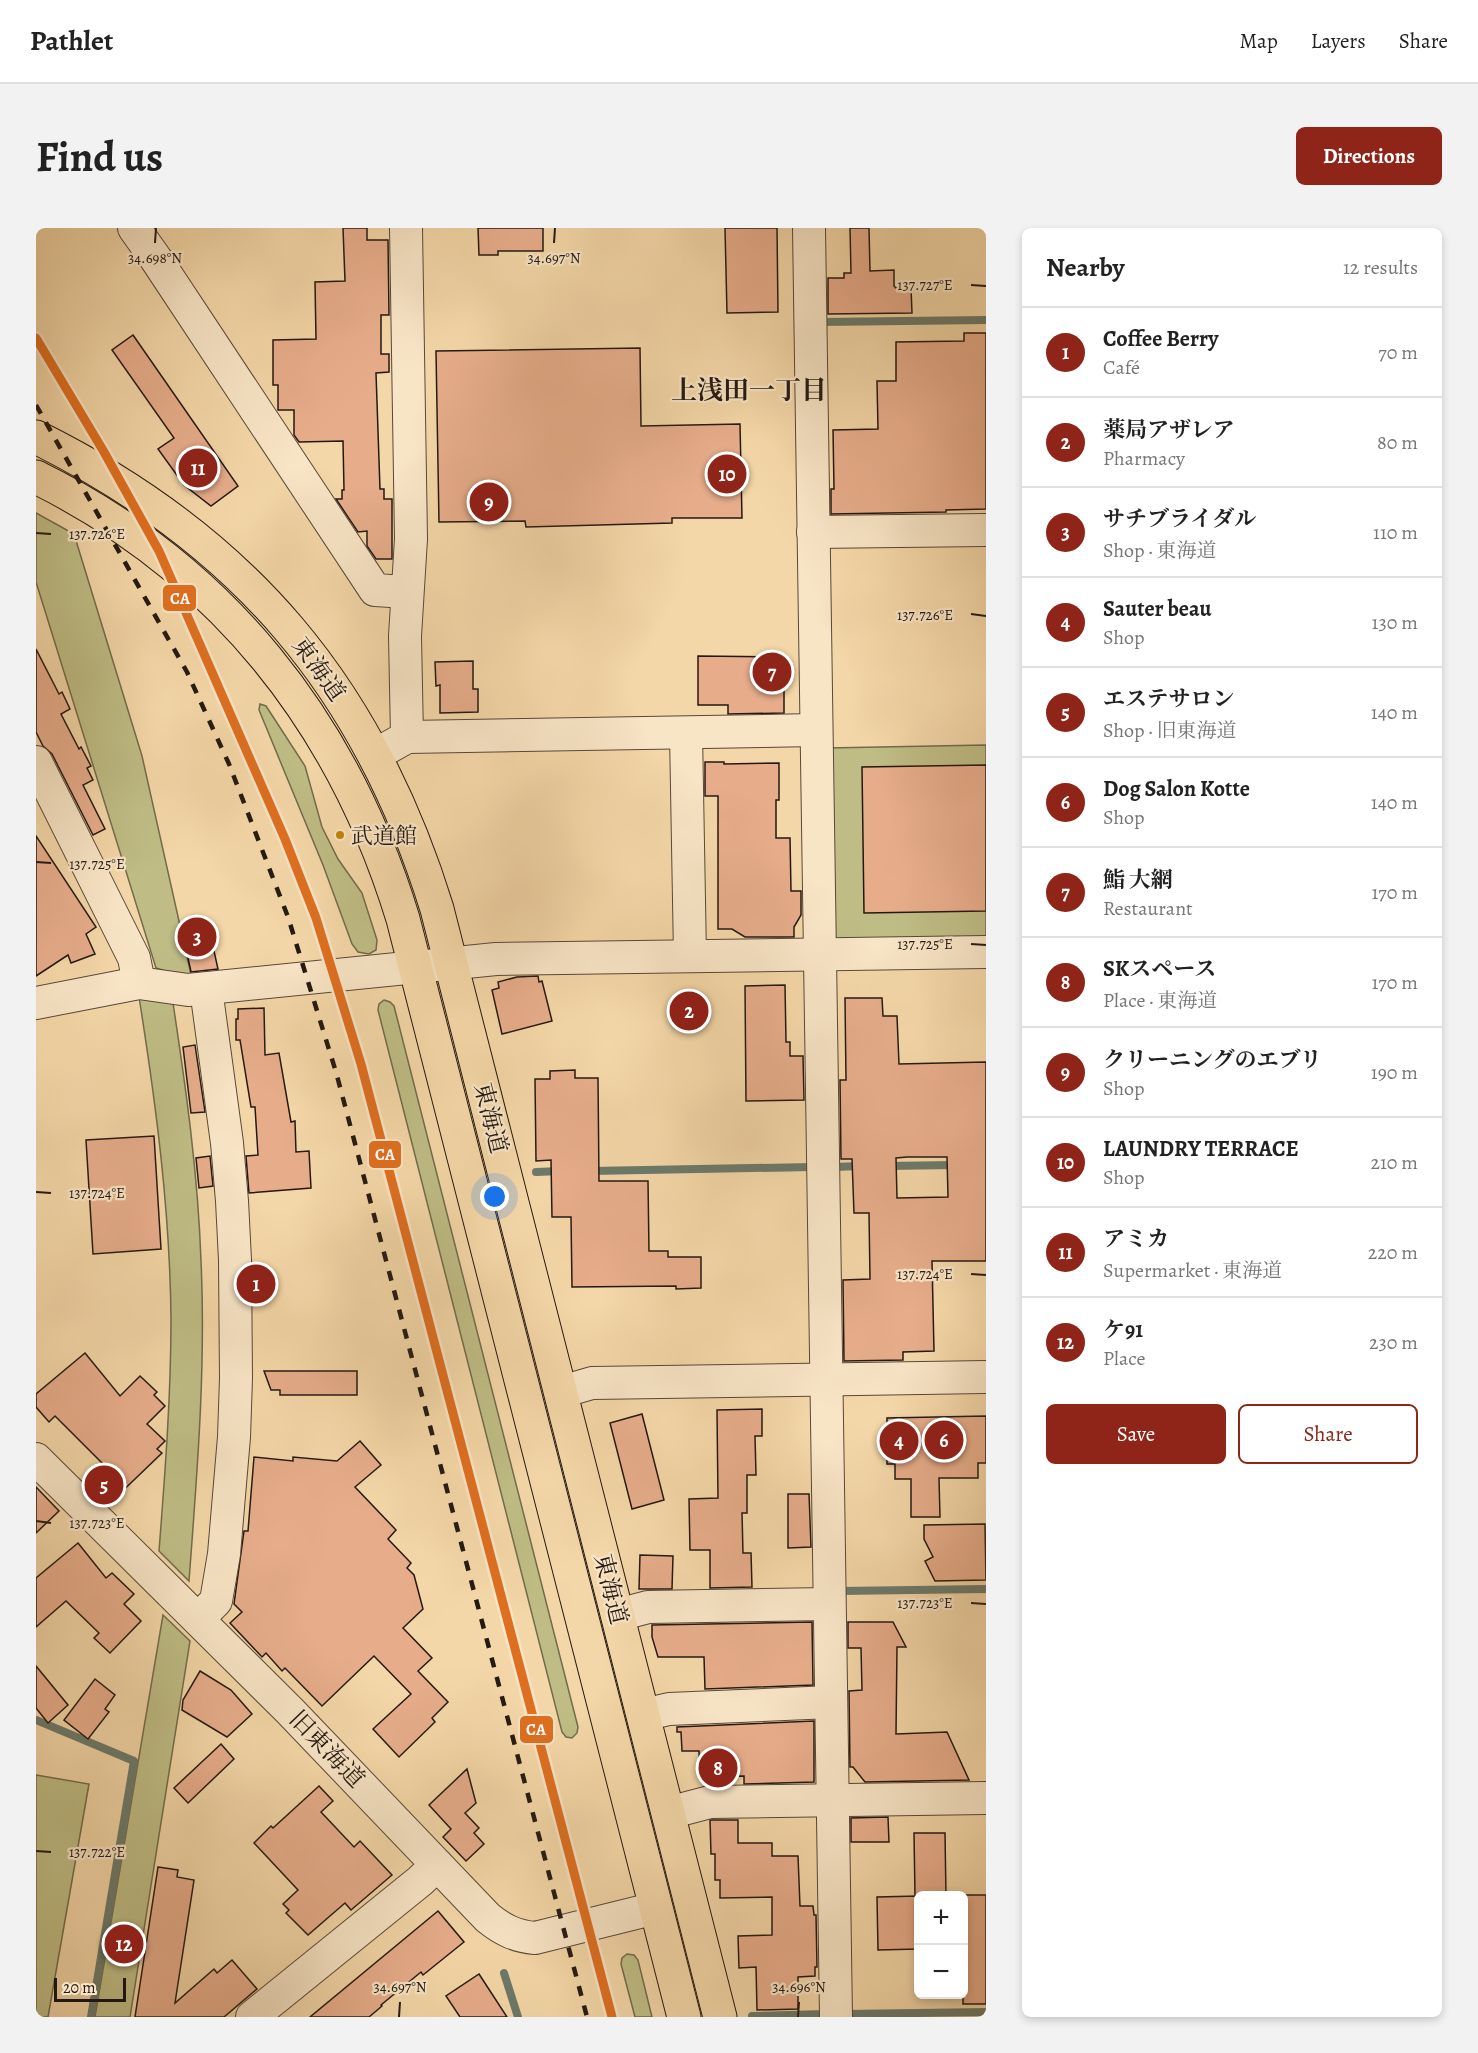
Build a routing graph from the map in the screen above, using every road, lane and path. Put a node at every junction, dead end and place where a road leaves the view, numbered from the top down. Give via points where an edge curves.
1 (134, 228) edge
2 (406, 228) edge
3 (809, 228) edge
4 (36, 437) edge
5 (36, 477) edge
6 (986, 530) edge
7 (813, 532) junction
8 (408, 592) junction
9 (816, 730) junction
10 (686, 732) junction
11 (407, 737) junction
12 (375, 755) junction
13 (36, 762) edge
14 (986, 952) edge
15 (820, 954) junction
16 (690, 956) junction
17 (451, 964) junction
18 (415, 968) junction
19 (139, 983) junction
20 (206, 989) junction
21 (36, 1003) edge
22 (986, 1377) edge
23 (826, 1380) junction
24 (561, 1392) junction
25 (36, 1459) edge
26 (829, 1604) junction
27 (618, 1615) junction
28 (198, 1619) junction
29 (831, 1702) junction
30 (643, 1715) junction
31 (986, 1798) edge
32 (832, 1801) junction
33 (668, 1813) junction
34 (437, 1865) junction
35 (656, 1908) junction
36 (257, 2015) edge
37 (684, 2017) edge
38 (720, 2017) edge
39 (836, 2017) edge

1 - 8 street via 375,590
2 - 8 street via 411,539
3 - 7 street
4 - 12 highway, 東海道 via 136,493 231,568 312,657
5 - 18 highway, 東海道 via 117,523 178,569 234,621 284,679 327,743 363,810 392,882
6 - 7 street
7 - 9 street
8 - 11 street
9 - 10 street
9 - 15 street
10 - 11 street
10 - 16 street
11 - 12 street
12 - 17 highway, 東海道 via 412,832
13 - 19 street via 134,958
14 - 15 street
15 - 16 street
15 - 23 street
16 - 17 street via 496,959
17 - 18 street
17 - 24 highway, 東海道
18 - 20 street
18 - 35 highway, 東海道
19 - 20 street
19 - 21 street
20 - 28 street via 232,1201 236,1378 224,1554 216,1601
22 - 23 street
23 - 24 street via 592,1383
23 - 26 street
24 - 27 highway, 東海道
25 - 28 street, 旧東海道
26 - 27 street via 648,1607
26 - 29 street
27 - 30 highway, 東海道
28 - 34 street, 旧東海道
29 - 30 street via 669,1709
29 - 32 street
30 - 33 highway, 東海道
31 - 32 street
32 - 33 street via 710,1802
32 - 39 street
33 - 38 highway, 東海道
34 - 35 street, 旧東海道 via 488,1918 517,1936 550,1935
34 - 36 street
35 - 37 highway, 東海道

